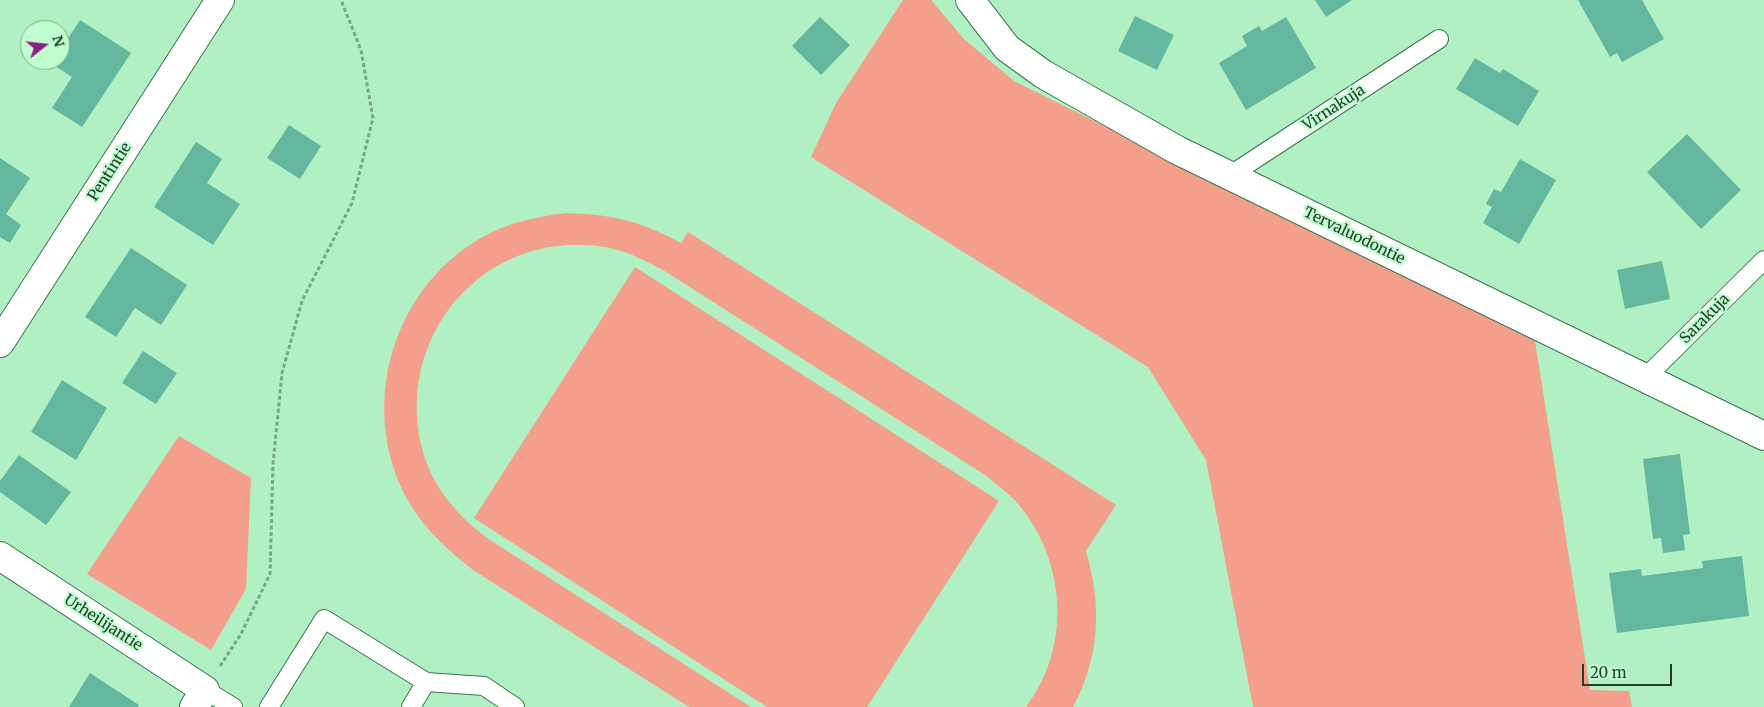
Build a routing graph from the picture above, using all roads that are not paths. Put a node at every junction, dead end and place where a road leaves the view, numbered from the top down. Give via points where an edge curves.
1 (220, 0) edge
2 (970, 0) edge
3 (1439, 39) dead end
4 (1229, 176) junction
5 (1764, 260) edge
6 (0, 343) edge
7 (1646, 378) junction
8 (1764, 436) edge
9 (0, 556) edge
10 (426, 682) junction
11 (200, 698) edge
12 (233, 707) edge
13 (269, 707) edge
14 (411, 707) edge
15 (515, 707) edge

1 - 6 street, Pentintie
2 - 4 street, Tervaluodontie via 1007,48 1043,74
3 - 4 lane, Virnakuja
4 - 7 street, Tervaluodontie
5 - 7 lane, Sarakuja
7 - 8 street, Tervaluodontie
9 - 11 street, Urheilijantie
10 - 13 lane via 324,619
10 - 14 lane
10 - 15 lane via 484,686
11 - 12 lane

